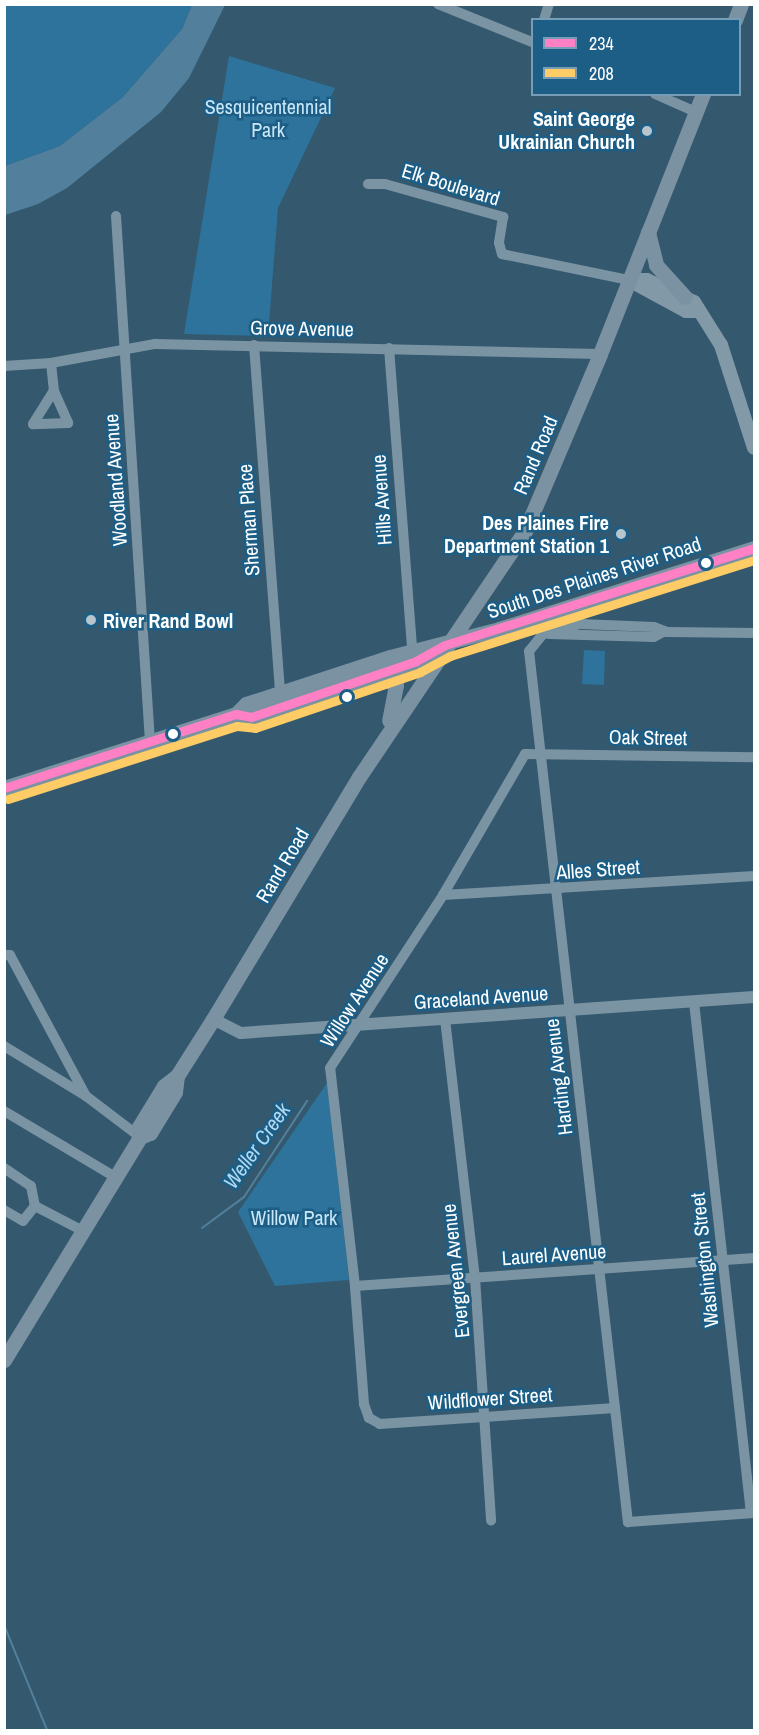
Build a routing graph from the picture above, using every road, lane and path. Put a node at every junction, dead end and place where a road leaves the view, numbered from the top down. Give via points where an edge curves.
1 (438, 4) edge
2 (471, 4) edge
3 (466, 16) junction
4 (531, 42) edge
5 (660, 96) edge
6 (702, 96) edge
7 (696, 112) junction
8 (368, 184) dead end
9 (116, 216) dead end
10 (648, 232) junction
11 (629, 280) junction
12 (685, 297) junction
13 (696, 311) junction
14 (254, 345) junction
15 (389, 348) junction
16 (124, 351) junction
17 (600, 354) junction
18 (51, 363) junction
19 (4, 366) edge
20 (54, 391) dead end
21 (754, 448) edge
22 (754, 548) edge
23 (754, 633) edge
24 (445, 645) junction
25 (412, 650) junction
26 (376, 674) junction
27 (280, 692) junction
28 (236, 714) junction
29 (382, 741) junction
30 (150, 742) junction
31 (540, 753) junction
32 (754, 757) edge
33 (4, 789) edge
34 (754, 876) edge
35 (557, 890) junction
36 (443, 895) junction
37 (4, 955) edge
38 (754, 997) edge
39 (694, 1002) junction
40 (568, 1010) junction
41 (213, 1019) junction
42 (445, 1019) junction
43 (359, 1025) junction
44 (4, 1046) edge
45 (86, 1096) junction
46 (4, 1111) edge
47 (140, 1137) junction
48 (4, 1168) edge
49 (115, 1178) junction
50 (35, 1206) junction
51 (4, 1210) edge
52 (83, 1231) junction
53 (754, 1258) edge
54 (723, 1260) junction
55 (599, 1269) junction
56 (475, 1278) junction
57 (356, 1286) junction
58 (4, 1360) edge
59 (615, 1407) junction
60 (485, 1417) junction
61 (369, 1418) joint
62 (753, 1513) edge
63 (491, 1520) dead end

1 - 3 street
2 - 3 street
3 - 4 street
5 - 7 street
6 - 7 main road, Rand Road
7 - 10 main road, Rand Road
8 - 11 street, Elk Boulevard via 385,184 503,217 499,243 502,254
9 - 16 street, Woodland Avenue
10 - 11 main road, Rand Road
10 - 12 main road via 656,265
11 - 12 main road, Elk Boulevard via 646,280
11 - 13 main road, Elk Boulevard via 686,311
11 - 17 main road, Rand Road
12 - 13 main road, Elk Boulevard via 694,302
13 - 21 main road, Elk Boulevard via 721,345
14 - 15 street, Grove Avenue
14 - 16 street, Grove Avenue via 154,344
14 - 27 street, Sherman Place
15 - 17 street, Grove Avenue
15 - 25 street, Hills Avenue
16 - 18 street, Grove Avenue
16 - 30 street, Woodland Avenue
17 - 24 main road, Rand Road via 525,531
18 - 19 street, Grove Avenue
18 - 20 street
22 - 24 main road, South Des Plaines River Road
23 - 31 street, Harding Avenue via 663,632 654,627 580,624 543,634 529,651
24 - 25 main road, South Des Plaines River Road
24 - 26 main road, South Des Plaines River Road via 416,661
24 - 29 main road, Rand Road
25 - 27 main road, South Des Plaines River Road
26 - 28 main road, South Des Plaines River Road via 251,717
26 - 29 main road via 392,680 397,690
27 - 28 main road, South Des Plaines River Road via 246,704
28 - 30 main road, South Des Plaines River Road
29 - 41 main road, Rand Road
30 - 33 main road, South Des Plaines River Road
31 - 32 street, Oak Street
31 - 35 street, Harding Avenue
31 - 36 street, Willow Avenue via 525,754
34 - 35 street, Alles Street
35 - 36 street, Alles Street
35 - 40 street, Harding Avenue
36 - 43 street, Willow Avenue
37 - 45 street via 10,954
38 - 39 street, Graceland Avenue
39 - 40 street, Graceland Avenue
39 - 54 street, Washington Street
40 - 42 street, Graceland Avenue
40 - 55 street, Harding Avenue
41 - 43 street, Graceland Avenue via 241,1033
41 - 47 main road, Rand Road via 177,1076 175,1092 150,1133
42 - 43 street, Graceland Avenue
42 - 56 street, Evergreen Avenue
43 - 57 street, Willow Avenue via 330,1068
44 - 45 street
45 - 47 street
46 - 49 street
47 - 49 main road, Rand Road
48 - 50 street via 31,1186
49 - 52 main road, Rand Road
50 - 51 street via 23,1221
50 - 52 street
52 - 58 main road, Rand Road
53 - 54 street, Laurel Avenue
54 - 55 street, Laurel Avenue
54 - 62 street, Washington Street
55 - 56 street, Laurel Avenue
55 - 59 street, Harding Avenue
56 - 57 street, Laurel Avenue
56 - 60 street, Evergreen Avenue
57 - 61 street, Willow Avenue via 364,1404
59 - 60 street, Wildflower Street
59 - 62 street, Harding Avenue via 628,1522
60 - 61 street, Wildflower Street via 380,1424
60 - 63 street, Evergreen Avenue

